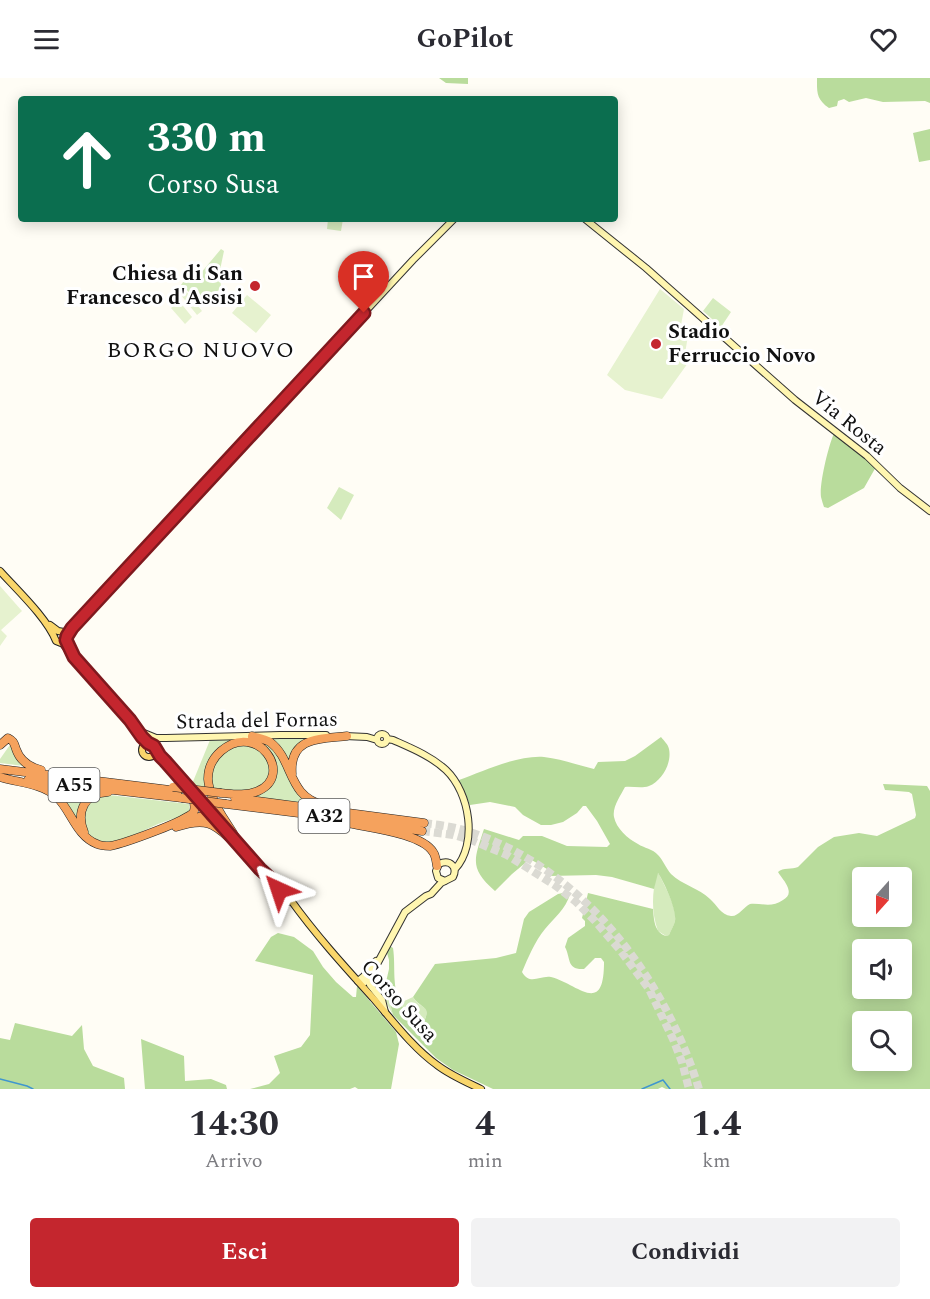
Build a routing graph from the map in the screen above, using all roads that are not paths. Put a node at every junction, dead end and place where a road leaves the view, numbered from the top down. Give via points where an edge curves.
1 (451, 222) edge
2 (589, 222) edge
3 (930, 511) edge
4 (0, 570) edge
5 (62, 636) junction
6 (140, 734) junction
7 (252, 736) junction
8 (347, 736) junction
9 (0, 744) edge
10 (146, 744) junction
11 (156, 754) junction
12 (0, 769) edge
13 (0, 777) edge
14 (181, 778) junction
15 (293, 779) junction
16 (93, 780) junction
17 (178, 792) junction
18 (148, 794) junction
19 (223, 798) junction
20 (212, 813) junction
21 (306, 813) junction
22 (384, 817) junction
23 (165, 827) junction
24 (85, 836) junction
25 (137, 837) junction
26 (237, 842) junction
27 (246, 852) junction
28 (464, 852) junction
29 (448, 862) junction
30 (437, 866) junction
31 (455, 869) junction
32 (437, 876) junction
33 (445, 881) junction
34 (280, 891) junction
35 (426, 896) junction
36 (288, 901) junction
37 (381, 957) junction
38 (369, 979) junction
39 (357, 981) junction
40 (385, 1012) junction
41 (482, 1089) edge

1 - 5 street
2 - 3 street, Via Rosta
4 - 5 main road
5 - 6 main road via 74,657
6 - 7 street, Strada del Fornas via 160,738
6 - 10 main road
7 - 8 street, Strada del Fornas
7 - 15 highway via 276,747
8 - 15 highway via 316,738 305,744 293,761
8 - 28 street, Strada del Fornas via 376,740 385,735 442,766 453,778 468,815
9 - 16 highway via 8,738 13,740 21,759 34,768
10 - 11 main road via 154,746
10 - 11 main road via 143,754
11 - 14 main road
12 - 16 highway, A55
13 - 18 highway, A55
13 - 24 highway via 48,790 60,800
14 - 20 main road
14 - 23 highway via 193,799 193,813
15 - 22 highway via 303,795 316,804
16 - 17 highway, A55
17 - 18 highway, A55
17 - 19 highway, A32, bridge
18 - 24 highway via 108,792 91,796 80,815
19 - 21 highway, A32
19 - 22 highway, A32
19 - 26 highway via 251,793 267,784 273,768 266,751 255,743 235,742 219,752 210,767 210,790
20 - 23 highway
20 - 26 main road
21 - 22 highway, A32 via 423,827
21 - 30 highway via 319,819 410,836 433,851
23 - 25 highway
24 - 25 highway via 105,846
25 - 27 highway via 188,823 207,822
26 - 27 main road
27 - 34 main road
28 - 29 street via 457,860
28 - 31 street
29 - 30 street
29 - 31 street
30 - 32 street
31 - 33 street via 453,877
32 - 33 street
32 - 35 street
33 - 35 street
34 - 36 main road via 279,900
34 - 36 main road via 289,891
35 - 37 street via 402,916
36 - 39 main road, Corso Susa
37 - 38 street
37 - 39 street
38 - 39 street
38 - 40 street
39 - 40 main road, Corso Susa
40 - 41 main road, Corso Susa via 437,1065

